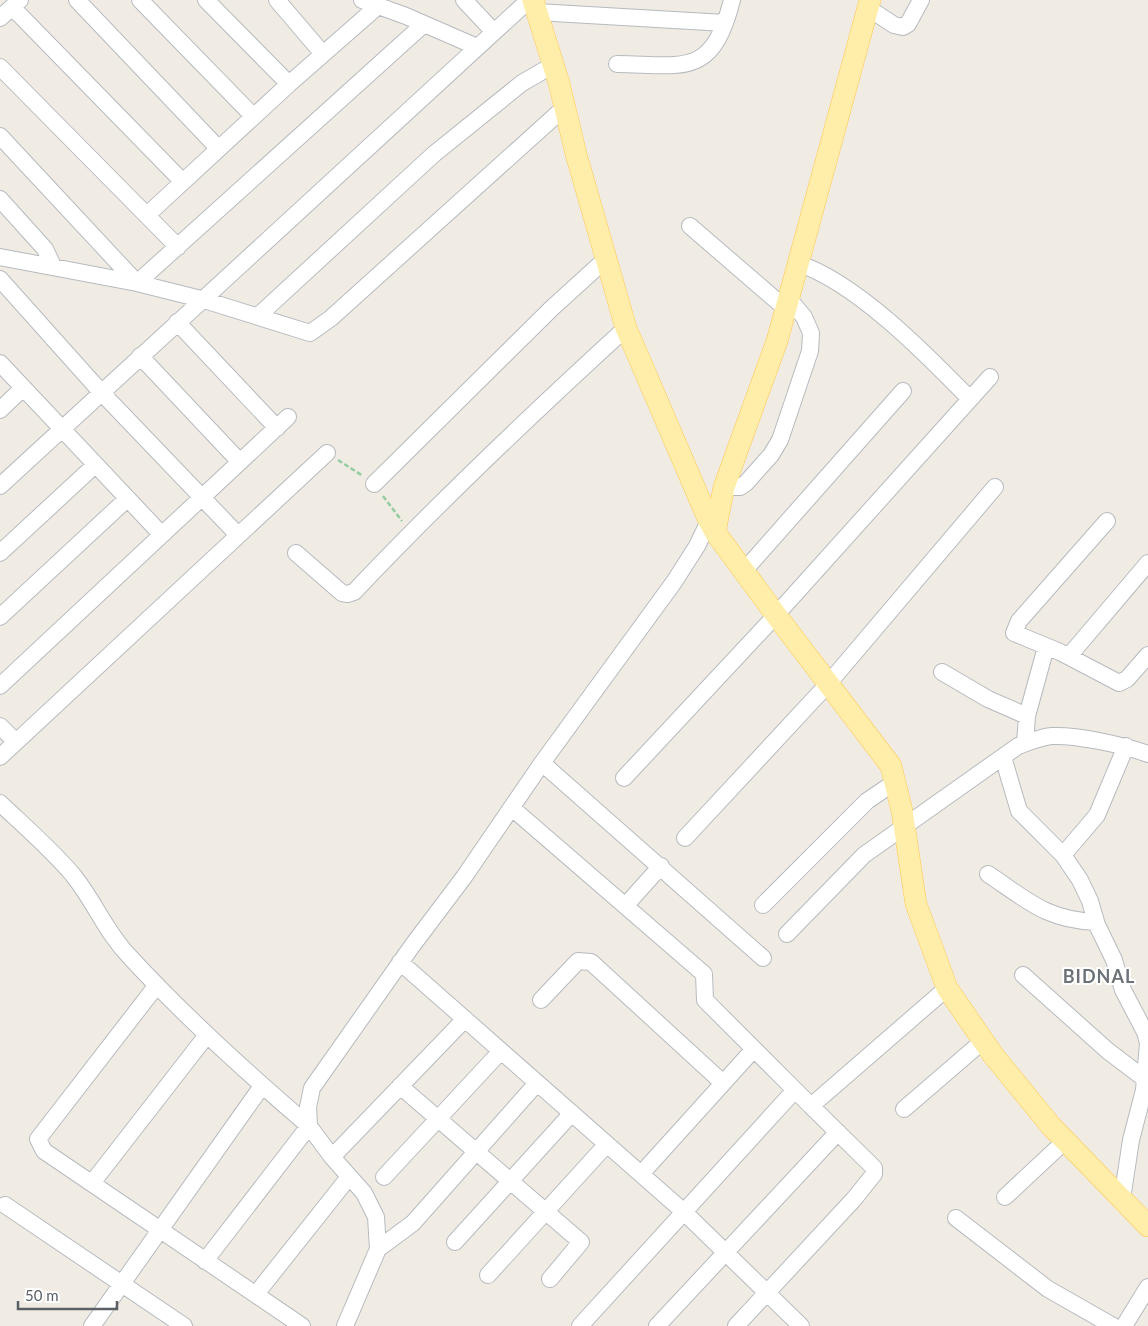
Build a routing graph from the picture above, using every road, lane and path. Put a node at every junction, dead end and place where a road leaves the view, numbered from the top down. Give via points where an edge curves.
1 (77, 0) edge
2 (140, 0) edge
3 (206, 0) edge
4 (276, 0) edge
5 (362, 0) edge
6 (464, 0) edge
7 (732, 0) edge
8 (921, 0) edge
9 (533, 4) edge
10 (869, 4) edge
11 (378, 6) junction
12 (10, 8) edge
13 (725, 23) junction
14 (424, 24) junction
15 (494, 32) junction
16 (477, 47) junction
17 (323, 54) junction
18 (618, 64) dead end
19 (553, 65) junction
20 (0, 67) edge
21 (289, 84) junction
22 (565, 107) junction
23 (253, 116) junction
24 (0, 136) edge
25 (218, 148) junction
26 (182, 181) junction
27 (0, 199) edge
28 (147, 215) junction
29 (690, 226) dead end
30 (178, 246) junction
31 (0, 257) edge
32 (607, 258) junction
33 (797, 263) junction
34 (53, 266) junction
35 (0, 279) edge
36 (137, 283) junction
37 (202, 298) junction
38 (787, 303) junction
39 (258, 316) junction
40 (177, 322) junction
41 (626, 328) junction
42 (140, 356) junction
43 (0, 363) edge
44 (990, 377) dead end
45 (23, 388) junction
46 (904, 391) dead end
47 (101, 392) junction
48 (970, 399) junction
49 (0, 410) edge
50 (61, 429) junction
51 (327, 453) dead end
52 (240, 462) junction
53 (94, 465) junction
54 (374, 484) dead end
55 (0, 486) edge
56 (724, 487) junction
57 (994, 487) dead end
58 (203, 497) junction
59 (127, 499) junction
60 (1107, 521) dead end
61 (712, 527) junction
62 (162, 535) junction
63 (238, 535) junction
64 (296, 552) dead end
65 (0, 553) edge
66 (1148, 563) edge
67 (744, 572) junction
68 (776, 615) junction
69 (0, 617) edge
70 (1046, 647) junction
71 (1148, 655) edge
72 (1068, 656) junction
73 (942, 672) dead end
74 (828, 684) junction
75 (0, 686) edge
76 (1028, 716) junction
77 (0, 726) edge
78 (16, 742) junction
79 (1025, 743) junction
80 (1126, 746) junction
81 (1148, 754) edge
82 (1003, 756) junction
83 (0, 757) edge
84 (542, 763) junction
85 (624, 778) dead end
86 (895, 782) junction
87 (0, 803) edge
88 (512, 808) junction
89 (904, 826) junction
90 (685, 838) dead end
91 (1063, 855) junction
92 (662, 866) junction
93 (988, 874) dead end
94 (626, 904) junction
95 (763, 905) dead end
96 (1096, 922) junction
97 (787, 934) dead end
98 (763, 958) dead end
99 (400, 962) junction
100 (1023, 975) dead end
101 (157, 985) junction
102 (947, 988) junction
103 (541, 1000) dead end
104 (465, 1019) junction
105 (207, 1035) junction
106 (983, 1041) junction
107 (1148, 1048) edge
108 (754, 1049) junction
109 (501, 1051) junction
110 (1145, 1079) junction
111 (537, 1082) junction
112 (723, 1083) junction
113 (262, 1086) junction
114 (400, 1086) junction
115 (795, 1090) junction
116 (1145, 1101) edge
117 (811, 1106) junction
118 (904, 1109) dead end
119 (572, 1113) junction
120 (437, 1119) junction
121 (309, 1126) junction
122 (838, 1132) junction
123 (1065, 1141) junction
124 (607, 1144) junction
125 (475, 1153) junction
126 (332, 1157) junction
127 (641, 1174) junction
128 (384, 1176) dead end
129 (349, 1177) junction
130 (509, 1181) junction
131 (92, 1183) junction
132 (1005, 1197) dead end
133 (1122, 1199) junction
134 (5, 1205) dead end
135 (545, 1212) junction
136 (684, 1212) junction
137 (956, 1218) dead end
138 (1148, 1226) edge
139 (158, 1230) junction
140 (455, 1242) dead end
141 (378, 1250) junction
142 (726, 1252) junction
143 (205, 1261) junction
144 (488, 1275) dead end
145 (550, 1279) dead end
146 (122, 1285) junction
147 (1148, 1287) edge
148 (256, 1294) junction
149 (766, 1294) junction
150 (92, 1326) edge
151 (184, 1326) edge
152 (302, 1326) edge
153 (345, 1326) edge
154 (580, 1326) edge
155 (657, 1326) edge
156 (736, 1326) edge
157 (801, 1326) edge
158 (1113, 1326) edge
159 (1124, 1326) edge

1 - 25 street
2 - 23 street
3 - 21 street
4 - 17 street
5 - 11 street
6 - 15 street
7 - 13 street
8 - 10 street via 903,27 894,25
9 - 13 street
9 - 15 street
9 - 19 main road
10 - 33 main road
11 - 14 street
11 - 17 street
12 - 26 street
13 - 18 street via 715,44 692,63
14 - 16 street
14 - 30 street
15 - 16 street
16 - 37 street
17 - 21 street
19 - 22 main road
19 - 39 street via 522,83 434,154
20 - 28 street
21 - 23 street
22 - 32 main road
22 - 39 street via 316,331 310,334 301,332
23 - 25 street
24 - 36 street
25 - 26 street
26 - 28 street
27 - 34 street via 46,249
28 - 30 street
29 - 38 street
30 - 36 street
31 - 34 street
32 - 41 main road
32 - 54 street
33 - 38 main road
33 - 48 street via 832,278 877,313 931,359
34 - 36 street
35 - 47 street
36 - 37 street
37 - 39 street
37 - 40 street
38 - 56 main road via 768,368
38 - 56 street via 804,316 811,332 810,351 780,440 746,483
40 - 42 street
40 - 52 street via 283,423
41 - 61 main road
41 - 64 street via 532,414 354,592 342,593
42 - 47 street
42 - 52 street
43 - 45 street
44 - 48 street
45 - 49 street
45 - 50 street
46 - 67 street
47 - 50 street
47 - 58 street
48 - 68 street
50 - 53 street
50 - 55 street
51 - 63 street
52 - 58 street
53 - 59 street
53 - 65 street
56 - 61 main road
57 - 74 street
58 - 62 street
58 - 63 street
59 - 62 street
59 - 69 street
60 - 70 street via 1014,630 1017,636
61 - 67 main road
61 - 84 street
62 - 75 street
63 - 78 street
66 - 72 street
67 - 68 main road
68 - 74 main road
68 - 85 street
70 - 72 street
70 - 76 street
71 - 72 street via 1119,684
73 - 76 street via 988,699
74 - 86 main road via 891,766
74 - 90 street
76 - 79 street
77 - 78 street
78 - 83 street
79 - 80 street via 1052,736
79 - 82 street
80 - 81 street
80 - 91 street via 1098,815
82 - 89 street
82 - 91 street via 1019,811
84 - 88 street
84 - 92 street
86 - 89 main road
86 - 95 street via 867,801
87 - 101 street via 72,874 112,936
88 - 94 street
88 - 99 street
89 - 97 street via 859,860
89 - 102 main road via 916,904
91 - 96 street via 1080,880
92 - 94 street
92 - 98 street
93 - 96 street via 1051,915
94 - 108 street via 704,974 705,1000
96 - 107 street via 1114,960 1123,990 1146,1032
99 - 104 street
99 - 121 street via 312,1088
100 - 110 street via 1108,1051
101 - 105 street
101 - 131 street via 38,1139 44,1151
102 - 106 main road
102 - 117 street
103 - 112 street via 578,961 591,962
104 - 109 street
104 - 114 street
105 - 113 street
105 - 131 street
106 - 118 street
106 - 123 main road
107 - 110 street
108 - 112 street
108 - 115 street
109 - 111 street
109 - 120 street
110 - 116 street
111 - 119 street
111 - 125 street
112 - 127 street
113 - 121 street
113 - 139 street
114 - 120 street
114 - 126 street
115 - 117 street
115 - 136 street
116 - 133 street via 1131,1140
117 - 122 street
119 - 124 street
119 - 130 street
120 - 125 street
120 - 128 street
121 - 126 street
121 - 143 street
122 - 142 street
122 - 149 street via 870,1163 874,1174
123 - 132 street
123 - 133 main road
124 - 127 street
124 - 135 street
125 - 130 street
125 - 141 street via 413,1223
126 - 129 street
127 - 136 street
129 - 141 street via 364,1193 376,1217
129 - 148 street
130 - 135 street
130 - 140 street
131 - 139 street
133 - 138 main road
134 - 146 street
135 - 144 street
135 - 145 street via 581,1242
136 - 142 street
136 - 154 street
137 - 158 street via 1048,1290
139 - 143 street
139 - 146 street
141 - 153 street
142 - 149 street
142 - 155 street
143 - 148 street
146 - 150 street
146 - 151 street
147 - 159 street
148 - 152 street
149 - 156 street
149 - 157 street

